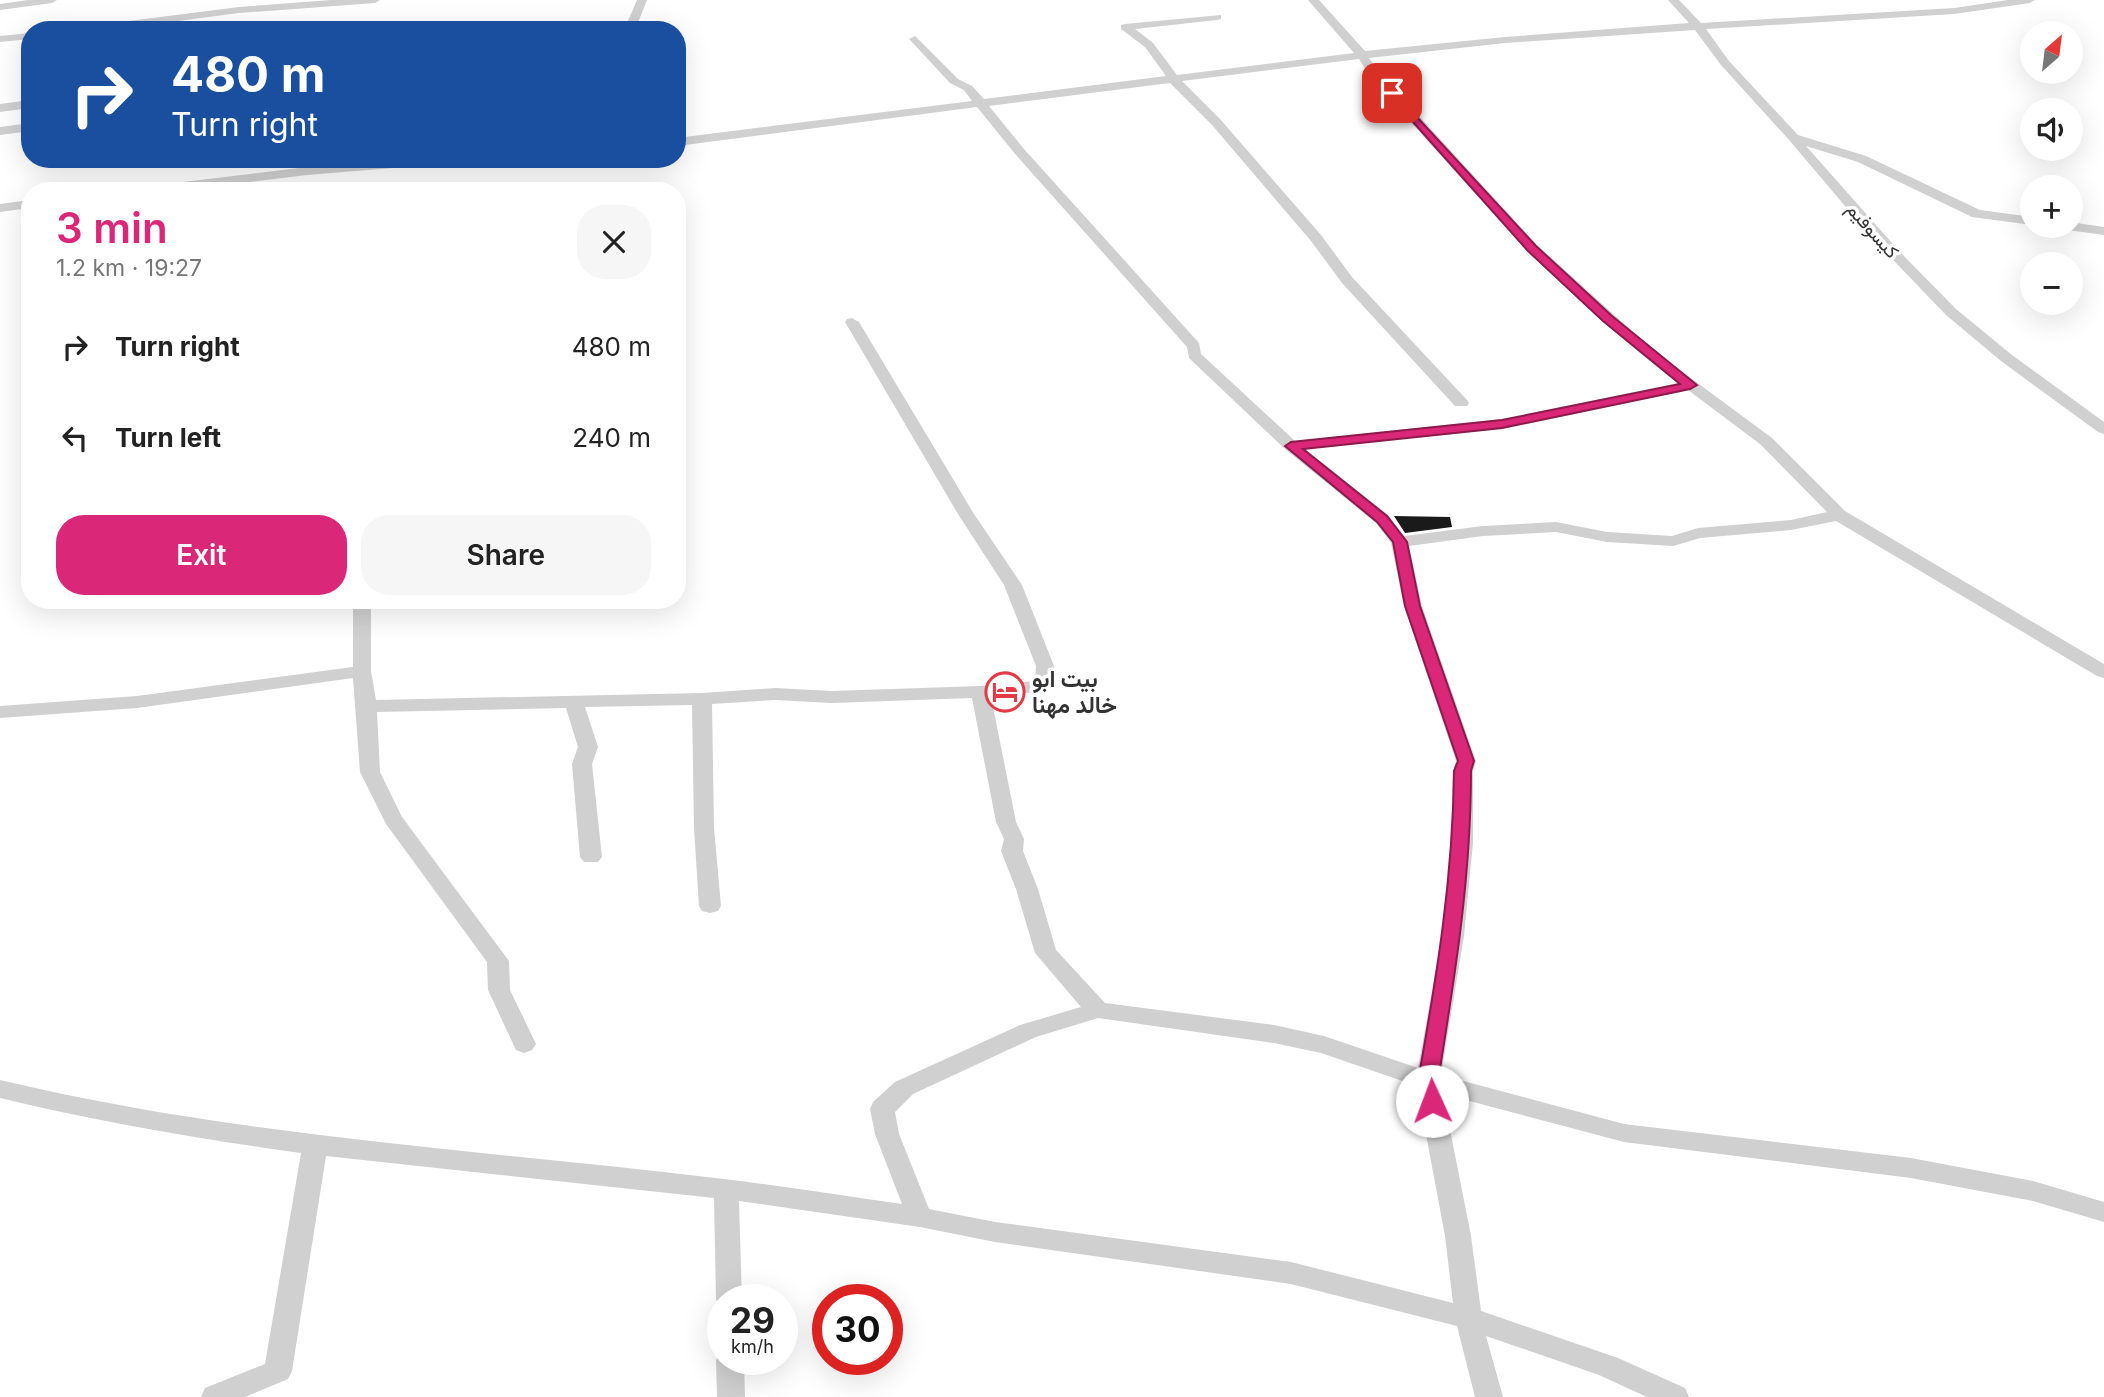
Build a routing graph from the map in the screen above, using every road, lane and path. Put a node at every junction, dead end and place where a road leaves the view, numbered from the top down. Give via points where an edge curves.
1 (52, 0) edge
2 (376, 0) edge
3 (642, 0) edge
4 (1312, 0) edge
5 (1673, 0) edge
6 (2030, 0) edge
7 (0, 7) edge
8 (1217, 18) dead end
9 (152, 21) edge
10 (633, 21) edge
11 (1699, 27) junction
12 (21, 37) edge
13 (915, 38) dead end
14 (0, 39) edge
15 (1362, 55) junction
16 (1175, 81) junction
17 (980, 103) junction
18 (21, 105) edge
19 (0, 108) edge
20 (21, 128) edge
21 (0, 131) edge
22 (1794, 138) junction
23 (686, 141) edge
24 (344, 168) edge
25 (216, 182) edge
26 (21, 205) edge
27 (0, 208) edge
28 (2020, 219) edge
29 (2083, 228) edge
30 (2104, 231) edge
31 (852, 322) dead end
32 (1690, 385) junction
33 (1461, 403) dead end
34 (2104, 429) edge
35 (1291, 446) junction
36 (1839, 515) junction
37 (1400, 542) junction
38 (362, 609) edge
39 (362, 671) junction
40 (2104, 672) edge
41 (980, 692) junction
42 (702, 699) junction
43 (575, 702) junction
44 (367, 706) junction
45 (0, 712) edge
46 (591, 857) dead end
47 (710, 906) dead end
48 (1098, 1010) junction
49 (524, 1044) dead end
50 (1428, 1081) junction
51 (0, 1089) edge
52 (315, 1145) junction
53 (726, 1189) junction
54 (2104, 1212) edge
55 (920, 1217) junction
56 (729, 1284) edge
57 (1468, 1318) junction
58 (730, 1375) edge
59 (215, 1397) edge
60 (731, 1397) edge
61 (1489, 1397) edge
62 (1675, 1397) edge

1 - 7 street
2 - 9 street
3 - 10 street
4 - 15 street
5 - 11 street, كيسوفيم
6 - 11 street via 1954,11
8 - 16 street via 1125,26 1149,45
11 - 15 street
11 - 22 street, كيسوفيم via 1718,55
12 - 14 street
13 - 17 street
15 - 16 street
15 - 32 street via 1373,73 1532,248 1608,319
16 - 17 street
16 - 33 street
17 - 23 street
17 - 35 street via 1194,346 1194,355
18 - 19 street
20 - 21 street
22 - 28 street via 1862,159 1977,214
22 - 34 street, كيسوفيم via 1952,312
24 - 25 street
26 - 27 street
29 - 30 street
31 - 41 street via 1013,585 1045,666 1045,686
32 - 35 street via 1502,424
32 - 36 street via 1766,442
35 - 37 street via 1382,519
36 - 37 street via 1791,525 1698,533 1673,541 1607,537 1556,527
36 - 40 street
37 - 50 street via 1413,606 1466,761 1452,936
38 - 39 street
39 - 44 street
39 - 45 street via 173,698
41 - 42 street
41 - 48 street via 1006,822 1014,839 1012,851 1046,953
42 - 43 street
42 - 47 street
43 - 44 street
43 - 46 street via 588,747 582,764
44 - 49 street via 370,772 393,819 498,961 499,990
48 - 50 street via 1274,1034 1324,1045
48 - 55 street via 1028,1031 904,1088 882,1109 887,1134
50 - 54 street via 1624,1133 1911,1168 2033,1191
50 - 57 street via 1458,1236
51 - 52 street via 143,1120
52 - 53 street
52 - 59 street via 278,1371
53 - 55 street
53 - 56 street
55 - 57 street via 995,1232 1291,1273
57 - 61 street
57 - 62 street via 1608,1367
58 - 60 street

